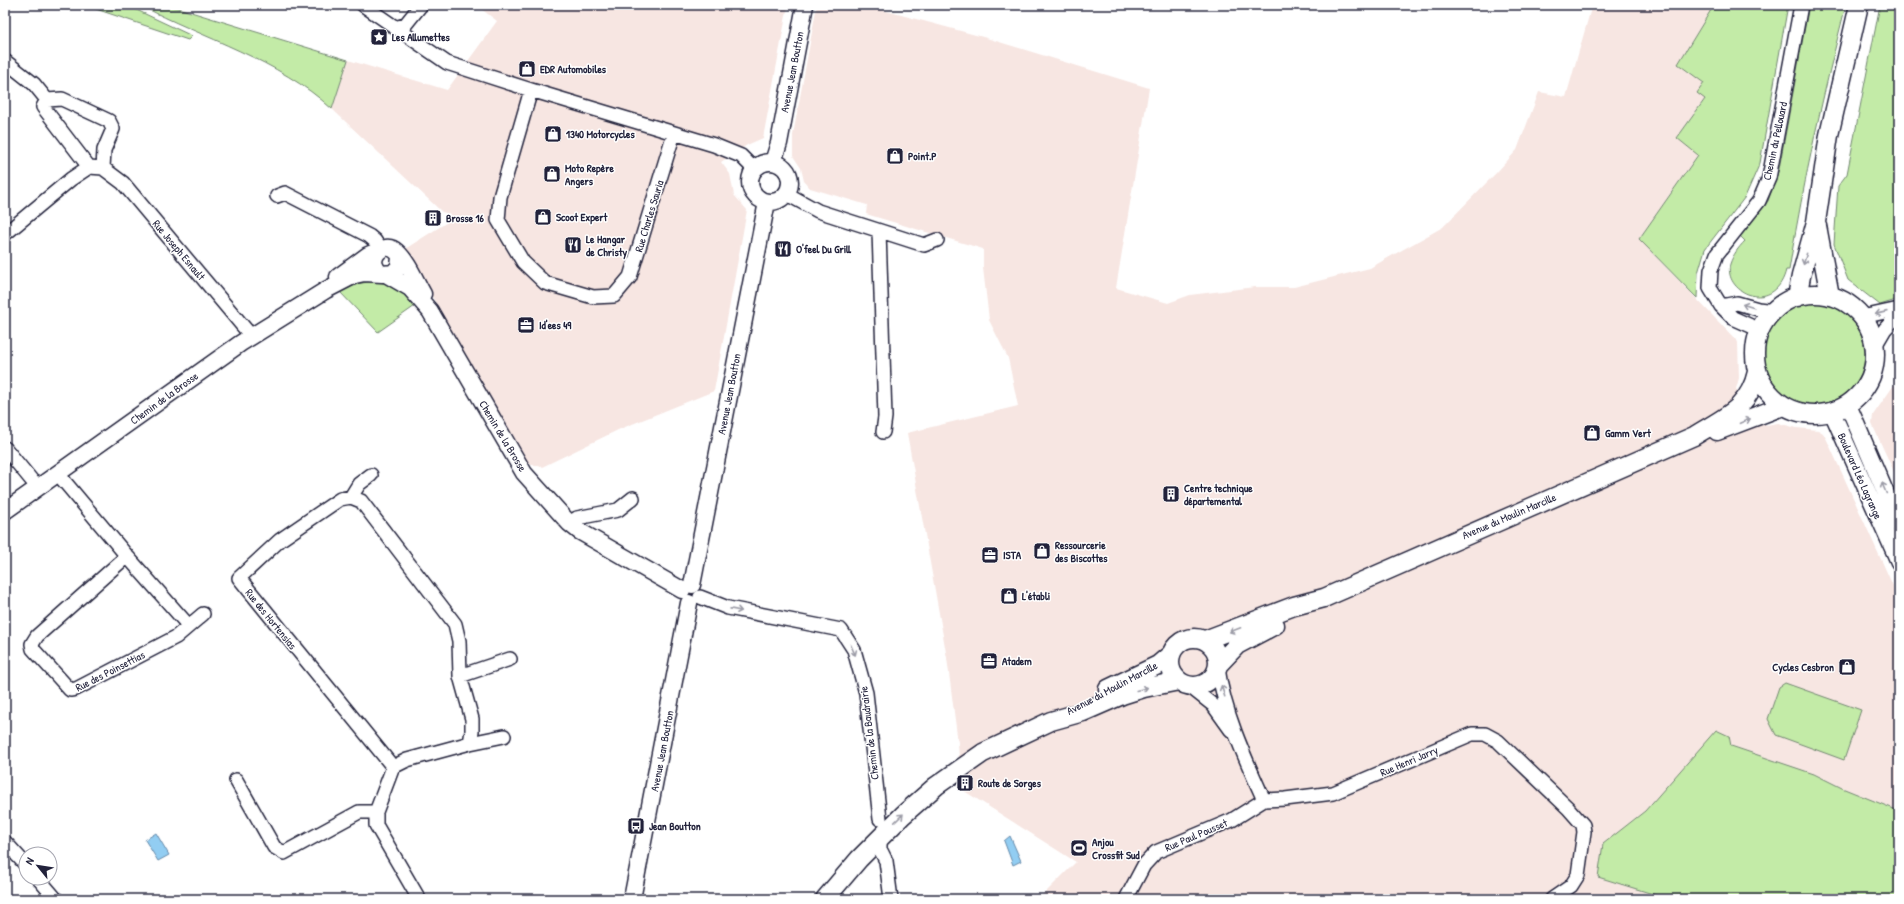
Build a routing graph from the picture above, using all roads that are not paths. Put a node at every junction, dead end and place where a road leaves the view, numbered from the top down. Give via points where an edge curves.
1 (363, 5) edge
2 (421, 5) edge
3 (805, 5) edge
4 (1801, 5) edge
5 (1859, 5) edge
6 (395, 28) junction
7 (5, 61) edge
8 (531, 90) junction
9 (47, 100) junction
10 (674, 133) junction
11 (773, 162) junction
12 (89, 167) junction
13 (103, 168) junction
14 (754, 169) junction
15 (787, 194) junction
16 (277, 196) dead end
17 (767, 202) junction
18 (1816, 222) junction
19 (878, 231) junction
20 (5, 234) edge
21 (937, 240) dead end
22 (380, 251) junction
23 (400, 257) junction
24 (384, 274) junction
25 (326, 290) junction
26 (1830, 296) junction
27 (1797, 297) junction
28 (1721, 306) junction
29 (1899, 309) edge
30 (1774, 310) junction
31 (430, 311) junction
32 (1899, 314) edge
33 (1862, 317) junction
34 (1760, 330) junction
35 (252, 336) junction
36 (1875, 346) junction
37 (1757, 372) junction
38 (1848, 405) junction
39 (1783, 406) junction
40 (1832, 412) junction
41 (883, 432) dead end
42 (1694, 436) junction
43 (5, 448) edge
44 (58, 474) junction
45 (371, 475) dead end
46 (38, 488) junction
47 (351, 497) junction
48 (633, 498) dead end
49 (5, 511) edge
50 (569, 523) junction
51 (1899, 524) edge
52 (128, 556) junction
53 (1899, 562) edge
54 (691, 594) junction
55 (1324, 598) junction
56 (203, 614) dead end
57 (188, 625) junction
58 (1205, 640) junction
59 (1171, 654) junction
60 (510, 658) dead end
61 (1218, 666) junction
62 (460, 676) junction
63 (1184, 683) junction
64 (1051, 721) junction
65 (504, 736) dead end
66 (1238, 742) junction
67 (470, 743) junction
68 (983, 752) junction
69 (393, 767) junction
70 (236, 780) dead end
71 (1264, 800) junction
72 (376, 812) junction
73 (880, 819) junction
74 (880, 837) junction
75 (5, 842) edge
76 (18, 856) edge
77 (45, 886) edge
78 (56, 899) edge
79 (419, 899) edge
80 (632, 899) edge
81 (811, 899) edge
82 (825, 899) edge
83 (891, 899) edge
84 (1126, 899) edge
85 (1552, 899) edge

1 - 6 street
2 - 6 street via 405,25
3 - 11 street, Avenue Jean Boutton
4 - 28 street, Chemin du Pellouard via 1769,178 1759,201 1717,254 1711,270 1710,288
5 - 18 main road via 1829,135
6 - 8 street via 446,63
7 - 9 street via 34,84
8 - 10 street
8 - 10 street, Rue Charles Sauria via 500,197 498,220 523,262 545,283 593,298 614,296 630,277
9 - 12 street via 42,107
9 - 13 street via 62,99 109,121 113,129 104,150
10 - 14 street via 740,156
11 - 14 street via 763,163
11 - 15 street via 782,166 788,174 790,184
12 - 13 street
12 - 20 street
13 - 35 street, Rue Joseph Esnault via 123,184
14 - 17 street via 750,179 751,189 757,198
15 - 17 street via 778,201
15 - 19 street via 818,211
16 - 22 street via 285,193 369,236
17 - 54 street, Avenue Jean Boutton
18 - 26 main road
18 -> 27 main road
19 - 21 street via 924,245
19 - 41 street via 885,417
22 - 23 street, Chemin de la Brosse via 385,248 393,249
22 - 24 street via 375,257 374,264 377,270
22 - 25 street, Chemin de la Brosse via 368,254
23 - 24 street via 398,270
23 - 31 street, Chemin de la Brosse via 424,294
24 - 25 street, Chemin de la Brosse via 364,273
24 - 31 street, Chemin de la Brosse via 410,288
25 - 35 street, Chemin de la Brosse
26 - 27 main road via 1814,294
26 - 33 main road via 1848,304
27 - 30 main road
30 -> 28 street via 1737,303
28 - 34 street, Chemin du Pellouard via 1733,318
29 -> 33 street
30 - 34 main road
31 - 50 street, Chemin de la Brosse via 524,473
32 - 36 street via 1885,329
33 - 36 main road via 1871,331
34 - 37 main road via 1755,351
35 - 44 street, Chemin de la Brosse
36 - 38 main road via 1871,377 1862,392
37 - 39 main road via 1763,385
37 - 42 main road, Avenue du Moulin Marcille via 1752,388 1735,412
38 - 40 main road
51 -> 38 street, Boulevard Léo Lagrange
39 - 40 main road via 1815,415
42 -> 39 main road, Avenue du Moulin Marcille via 1723,430
40 - 53 street, Boulevard Léo Lagrange
42 - 55 main road, Avenue du Moulin Marcille
43 - 46 street
44 - 46 street, Chemin de la Brosse
44 - 52 street
45 - 47 street via 359,484
46 - 49 street, Chemin de la Brosse
47 - 62 street via 361,501 454,624 459,641
47 - 69 street, Rue des Hortensias via 340,499 280,540 239,578
48 - 50 street via 618,510 577,518
50 - 54 street, Chemin de la Brosse via 578,531
52 - 57 street
52 - 57 street, Rue des Poinsettias via 36,636 32,644 33,649 70,690 176,636
54 -> 73 street, Chemin de la Baudrairie via 728,608 841,630 854,650 866,692
54 - 80 street, Avenue Jean Boutton
55 -> 58 main road, Avenue du Moulin Marcille via 1294,606
55 - 61 main road, Avenue du Moulin Marcille via 1299,614 1237,645
56 - 57 street, Rue des Poinsettias
58 - 59 main road via 1185,639
58 - 61 main road via 1216,650
59 - 63 main road via 1170,667
59 - 64 main road, Avenue du Moulin Marcille via 1158,665 1088,698
60 - 62 street
61 - 63 main road via 1213,678 1207,682 1196,686
66 -> 61 street
62 - 67 street via 472,719
64 -> 63 main road, Avenue du Moulin Marcille via 1083,712 1134,691
63 - 66 street via 1213,705
64 - 68 main road, Avenue du Moulin Marcille
65 - 67 street
66 - 71 street
67 - 69 street via 407,760
68 - 73 main road, Avenue du Moulin Marcille via 941,772
74 -> 68 main road, Avenue du Moulin Marcille via 902,814
69 - 72 street
70 - 72 street via 274,847 284,853 359,812
71 - 84 street, Rue Paul Pousset via 1232,820 1156,852 1144,865
71 - 85 street, Rue Henri Jarry via 1333,793 1472,734 1485,734 1498,741 1583,825 1578,874 1571,886
72 - 79 street via 376,825
73 - 81 main road, Avenue du Moulin Marcille
74 - 82 main road, Avenue du Moulin Marcille
74 - 83 street via 880,849 886,861
75 - 76 street
77 - 78 street

